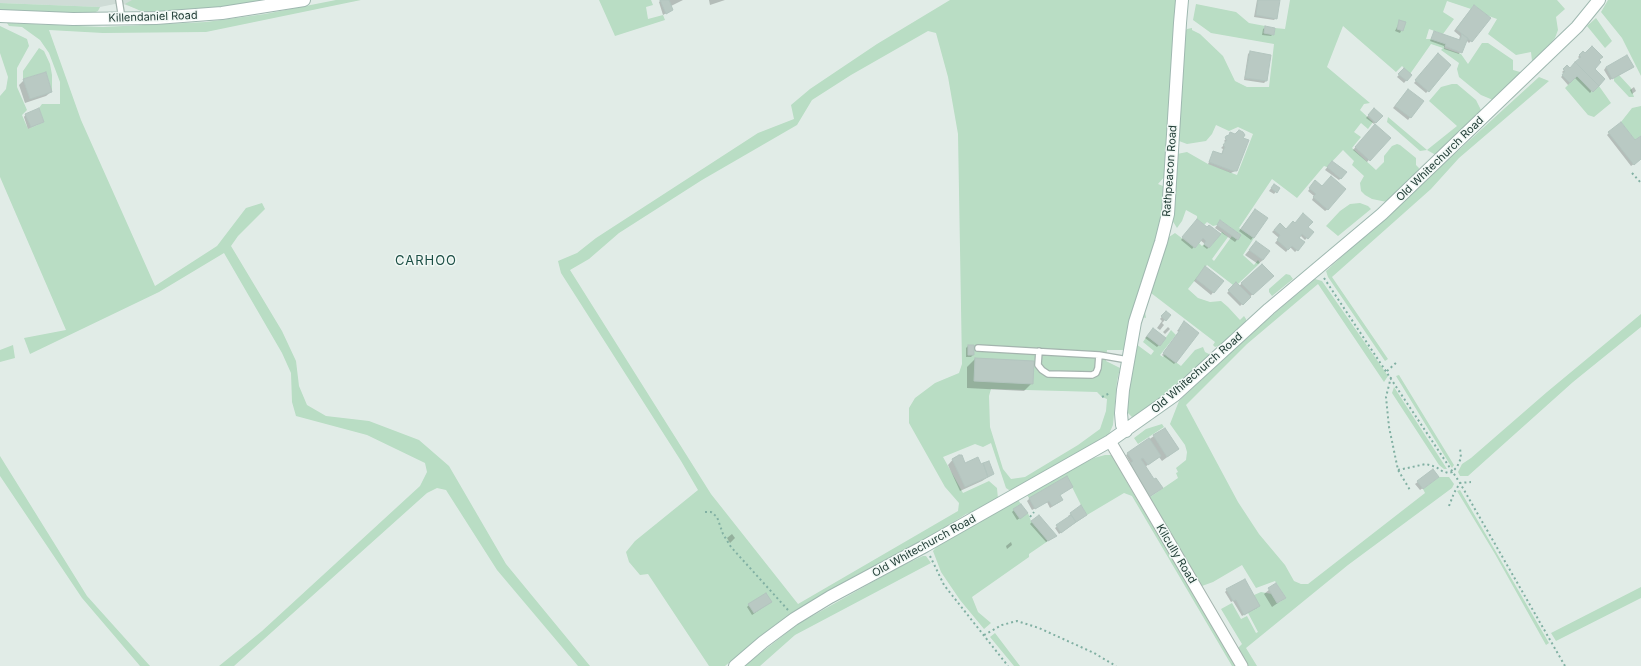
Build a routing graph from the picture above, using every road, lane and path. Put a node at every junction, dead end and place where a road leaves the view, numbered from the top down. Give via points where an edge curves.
1 (119, 0) edge
2 (304, 0) edge
3 (1182, 0) edge
4 (1599, 0) edge
5 (0, 16) edge
6 (122, 19) junction
7 (1632, 173) dead end
8 (1641, 183) edge
9 (1318, 269) junction
10 (978, 348) dead end
11 (1039, 351) junction
12 (1099, 355) junction
13 (1128, 360) junction
14 (1397, 362) dead end
15 (1387, 371) junction
16 (1391, 377) junction
17 (1126, 431) junction
18 (1110, 441) junction
19 (1460, 448) dead end
20 (1398, 470) junction
21 (1452, 472) junction
22 (1471, 482) dead end
23 (1460, 483) junction
24 (1410, 490) dead end
25 (1449, 506) dead end
26 (705, 512) dead end
27 (1034, 512) dead end
28 (1030, 517) dead end
29 (931, 556) dead end
30 (788, 610) dead end
31 (984, 635) junction
32 (735, 666) edge
33 (1008, 666) edge
34 (1116, 666) edge
35 (1242, 666) edge
36 (1565, 666) edge

1 - 6 lane
2 - 6 street, Killendaniel Road via 222,13
3 - 13 street, Rathpeacon Road via 1168,214 1139,307
4 - 9 street, Old Whitechurch Road via 1589,14 1457,144
5 - 6 street, Killendaniel Road
7 - 8 path
9 - 15 path
9 - 17 street, Old Whitechurch Road via 1269,309 1174,395
10 - 11 lane
11 - 12 lane
11 - 12 lane via 1038,365 1048,374 1092,375 1098,368
12 - 13 lane
13 - 17 street, Rathpeacon Road via 1121,413
14 - 15 path
15 - 16 path
16 - 20 path via 1386,396 1389,427
16 - 21 path
17 - 18 street, Old Whitechurch Road
18 - 32 street, Old Whitechurch Road via 830,597 794,619
18 - 35 street, Kilcully Road
19 - 21 path via 1461,458
20 - 21 path via 1426,464 1448,473
20 - 24 path
21 - 23 path
22 - 23 path
23 - 25 path
23 - 36 path
26 - 30 path via 711,512 717,517 731,547
27 - 28 path
29 - 31 path via 944,585
31 - 33 path
31 - 34 path via 1002,625 1017,621 1040,628

